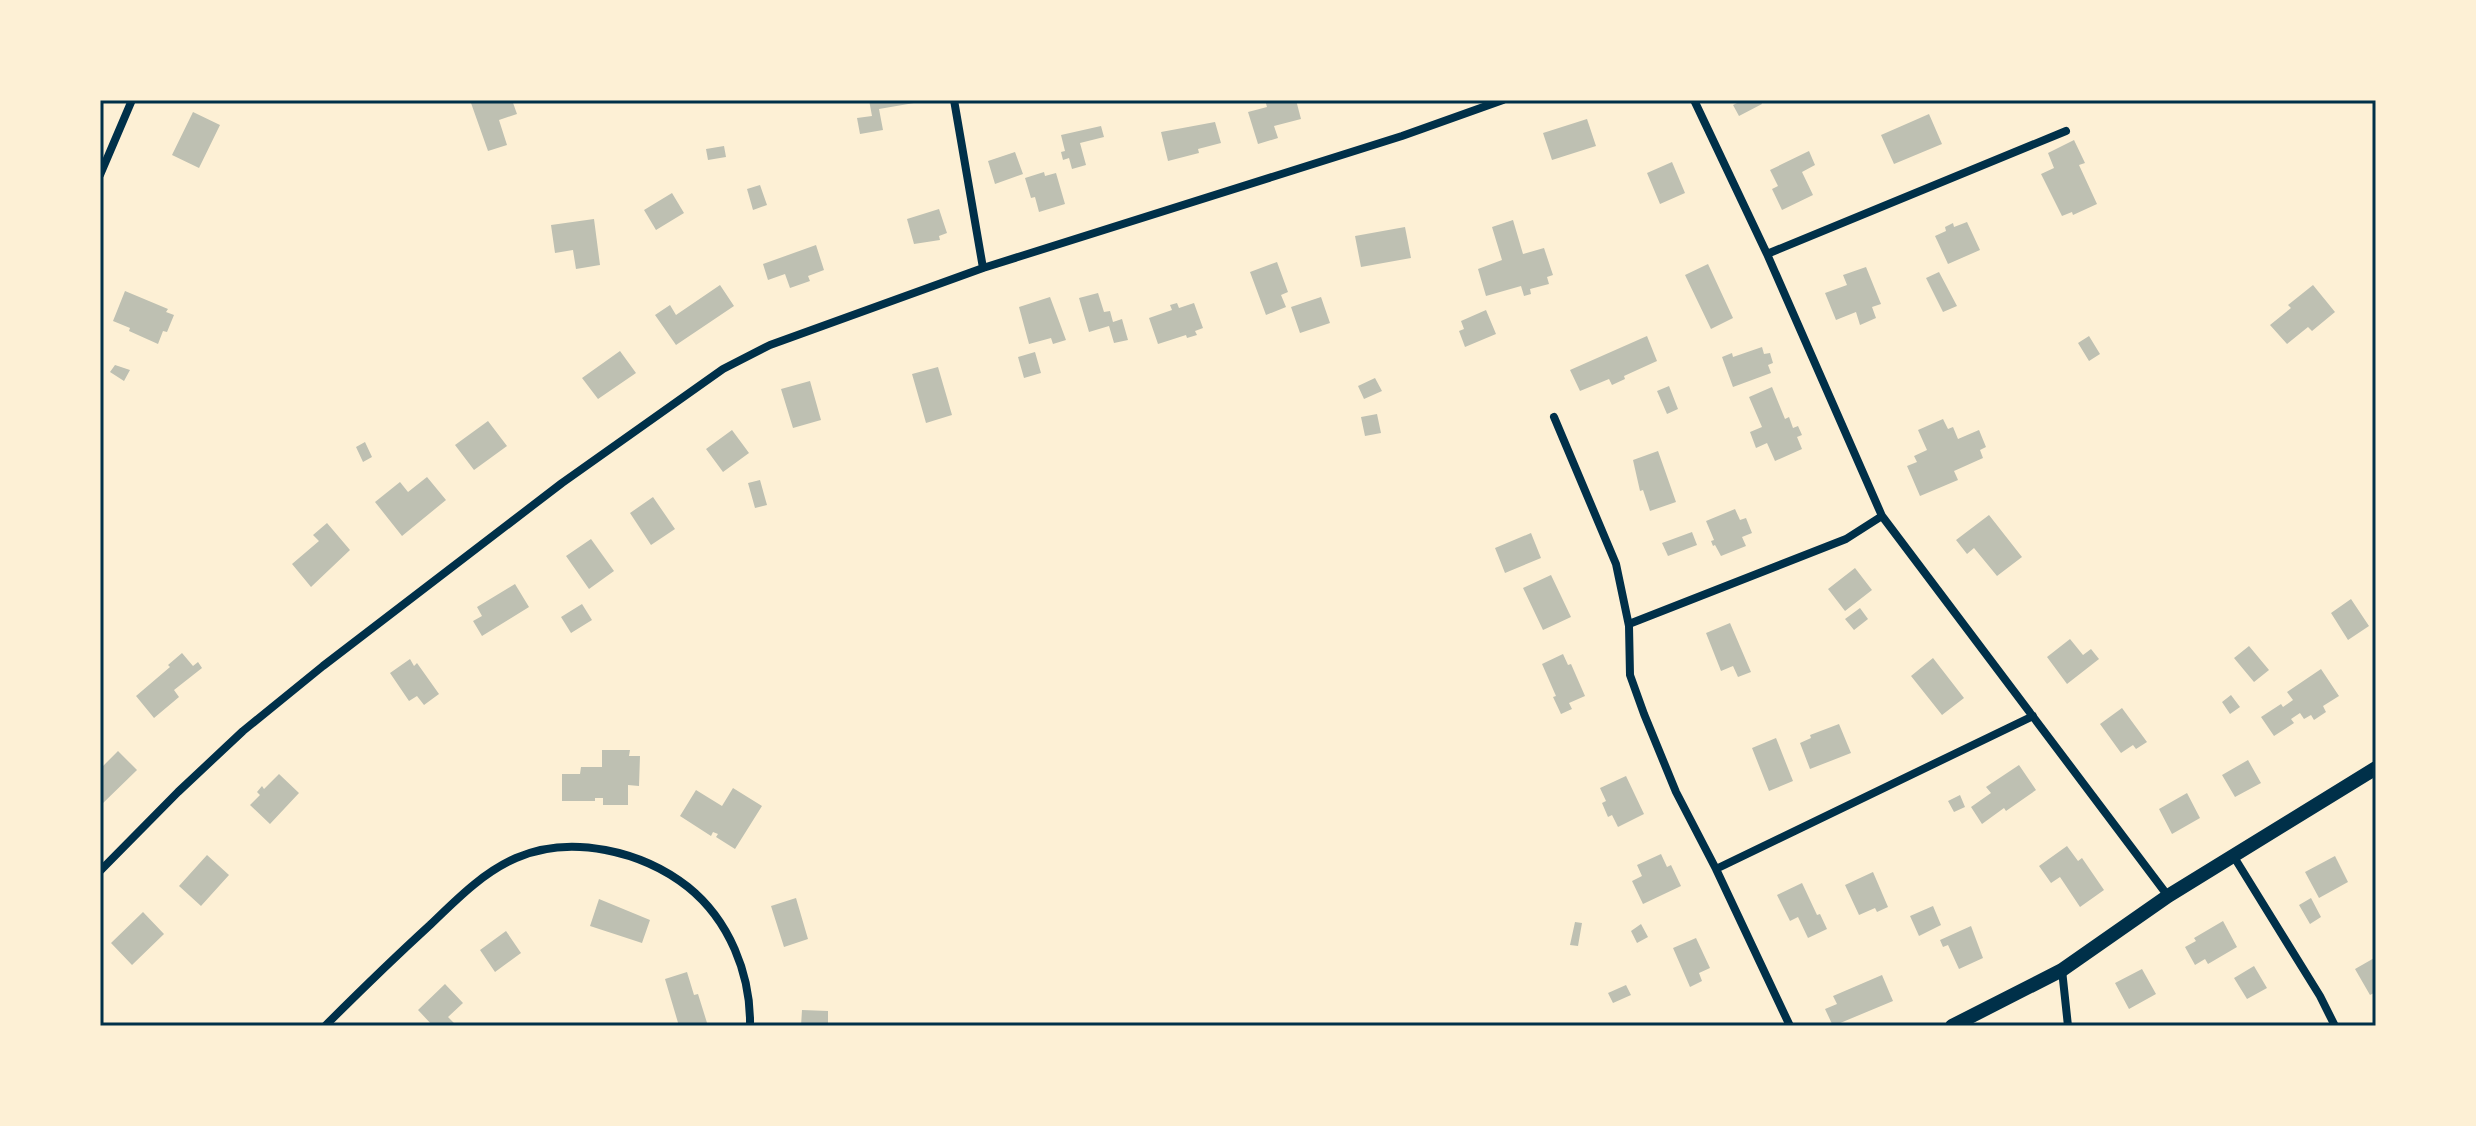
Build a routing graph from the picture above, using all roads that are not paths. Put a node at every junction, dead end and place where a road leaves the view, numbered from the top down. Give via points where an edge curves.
1 (132, 100) edge
2 (954, 100) edge
3 (1503, 100) edge
4 (1694, 100) edge
5 (2066, 131) dead end
6 (100, 175) edge
7 (1767, 254) junction
8 (983, 268) junction
9 (1554, 417) dead end
10 (1882, 516) junction
11 (1629, 624) junction
12 (2033, 716) junction
13 (2376, 768) edge
14 (2234, 857) junction
15 (1716, 869) junction
16 (100, 871) edge
17 (2168, 896) junction
18 (2062, 970) junction
19 (325, 1026) edge
20 (750, 1026) edge
21 (1790, 1026) edge
22 (1952, 1026) edge
23 (2068, 1026) edge
24 (2335, 1026) edge

1 - 6 street
2 - 8 street
3 - 8 street
4 - 7 street
5 - 7 street
7 - 10 street
8 - 16 street via 770,345 723,369 323,666 243,731
9 - 11 street via 1616,564
10 - 11 street via 1846,539
10 - 12 street
11 - 15 street via 1630,675 1676,792
12 - 15 street
12 - 17 street
13 - 14 street
14 - 17 street
14 - 24 street
15 - 21 street
17 - 18 street
18 - 22 street
18 - 23 street
19 - 20 street via 489,873 517,857 570,848 637,857 668,871 692,891 733,945 748,992

